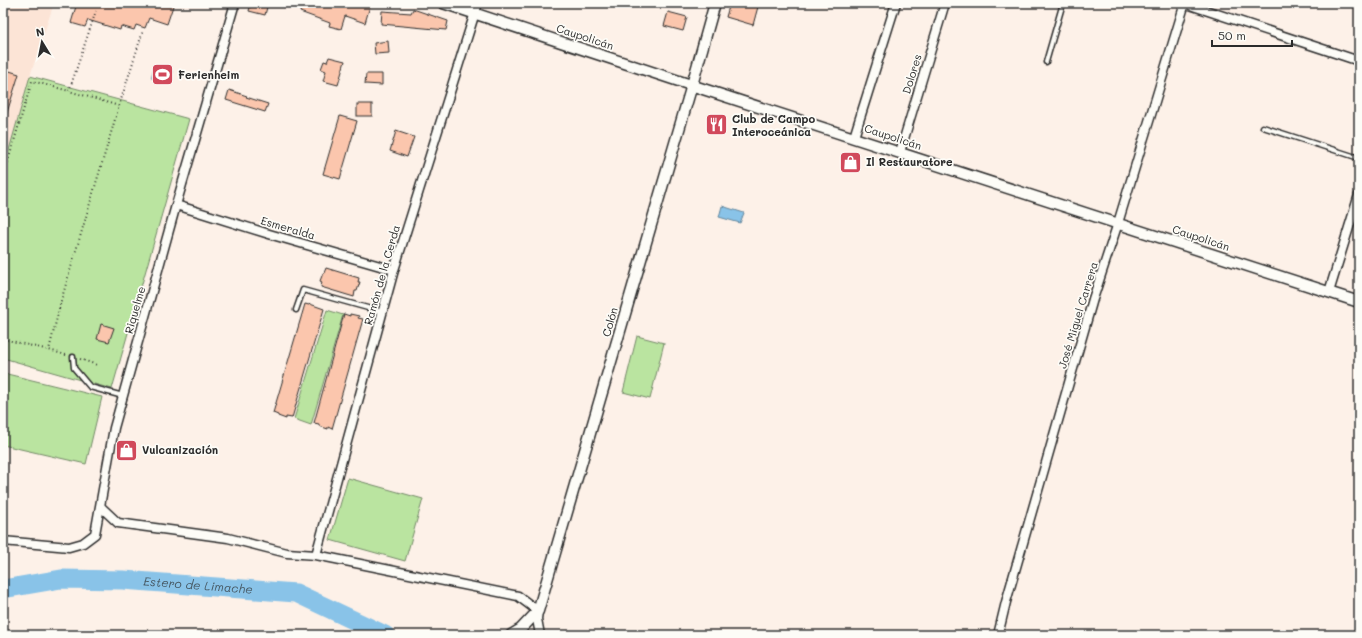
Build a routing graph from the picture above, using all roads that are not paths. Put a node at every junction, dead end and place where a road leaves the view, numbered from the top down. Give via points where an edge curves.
1 (235, 3) edge
2 (443, 3) edge
3 (478, 3) edge
4 (715, 3) edge
5 (896, 3) edge
6 (945, 3) edge
7 (1063, 3) edge
8 (1184, 3) edge
9 (475, 13) junction
10 (1359, 61) edge
11 (1046, 62) dead end
12 (692, 85) junction
13 (1263, 127) dead end
14 (854, 137) junction
15 (900, 152) junction
16 (1359, 158) edge
17 (1359, 195) edge
18 (176, 205) junction
19 (1355, 219) edge
20 (1118, 223) junction
21 (394, 270) junction
22 (1329, 292) junction
23 (1359, 302) edge
24 (296, 310) dead end
25 (383, 312) junction
26 (73, 357) road end
27 (123, 396) junction
28 (101, 507) junction
29 (3, 541) edge
30 (316, 554) junction
31 (538, 611) junction
32 (511, 635) edge
33 (540, 635) edge
34 (998, 635) edge

1 - 18 street, Riquelme
2 - 9 street, Caupolicán
3 - 9 street, Ramón de la Cerda
4 - 12 street, Colón
5 - 14 street
6 - 15 street, Dolores
7 - 11 lane
8 - 10 street
8 - 20 street, José Miguel Carrera
9 - 12 street, Caupolicán
9 - 21 street, Ramón de la Cerda
12 - 14 street, Caupolicán
12 - 31 street, Colón
13 - 16 lane
14 - 15 street, Caupolicán
15 - 20 street, Caupolicán
17 - 19 street
18 - 21 street, Esmeralda
18 - 27 street, Riquelme
19 - 22 street
20 - 22 street, Caupolicán
20 - 34 street, José Miguel Carrera via 1093,299
21 - 25 street, Ramón de la Cerda
22 - 23 street, Caupolicán
24 - 25 lane via 302,290
25 - 30 street, Ramón de la Cerda
26 - 27 lane via 74,368 90,387
27 - 28 street, Riquelme via 114,428
28 - 29 street, Riquelme via 95,534 76,546
28 - 30 street via 118,523 228,538 287,553
30 - 31 street via 518,596
31 - 32 street, Colón via 521,629
31 - 33 street via 537,627

